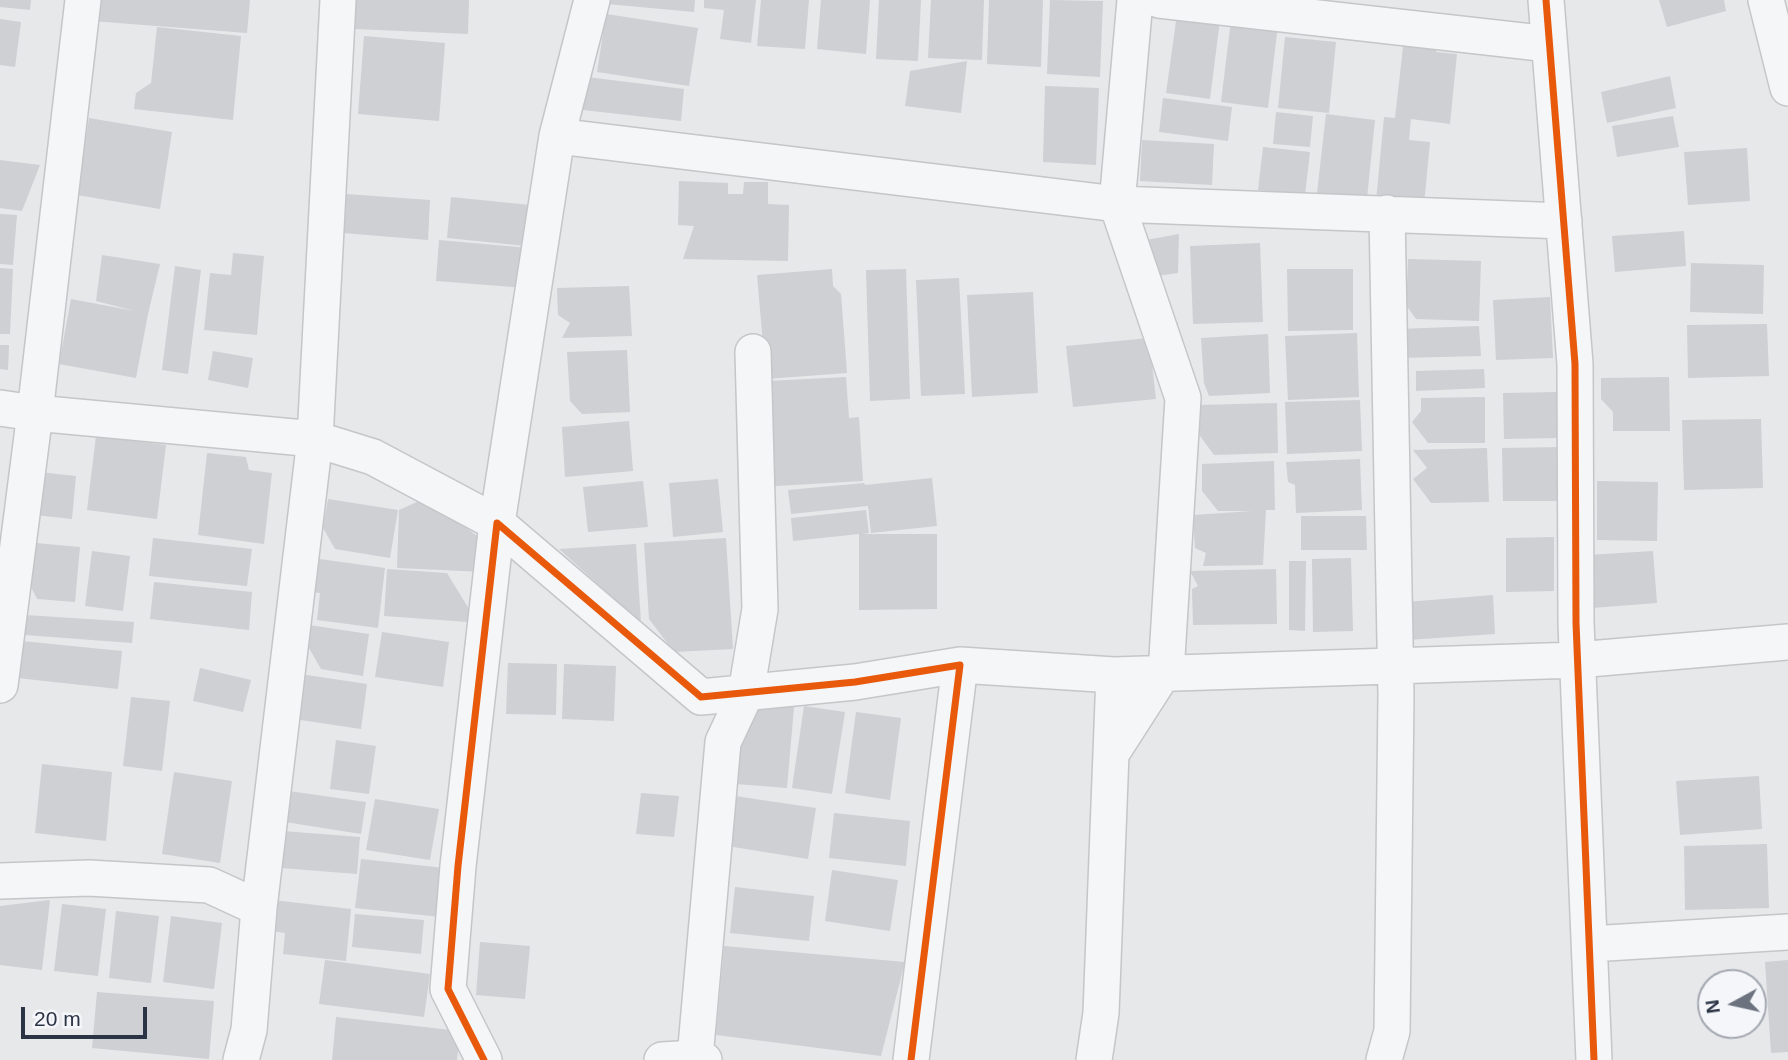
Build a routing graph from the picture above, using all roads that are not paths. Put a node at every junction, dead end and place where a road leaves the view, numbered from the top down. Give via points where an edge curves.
1 (83, 0) edge
2 (338, 0) edge
3 (592, 0) edge
4 (1135, 0) edge
5 (1158, 0) edge
6 (1546, 0) edge
7 (1766, 0) edge
8 (1549, 44) junction
9 (1788, 88) edge
10 (557, 136) junction
11 (1117, 204) junction
12 (1387, 213) junction
13 (1564, 221) junction
14 (753, 352) dead end
15 (0, 408) edge
16 (35, 413) junction
17 (315, 439) junction
18 (497, 523) junction
19 (1788, 642) edge
20 (1577, 660) junction
21 (960, 665) junction
22 (1395, 666) junction
23 (1163, 673) junction
24 (1114, 675) junction
25 (0, 685) edge
26 (746, 693) junction
27 (1111, 754) junction
28 (0, 881) edge
29 (259, 908) junction
30 (1788, 932) edge
31 (1590, 944) junction
32 (687, 1059) edge
33 (241, 1060) edge
34 (484, 1060) edge
35 (911, 1060) edge
36 (1094, 1060) edge
37 (1384, 1060) edge
38 (1594, 1060) edge

1 - 16 street
2 - 17 street
3 - 10 street
4 - 11 street
5 - 8 street
6 - 8 street
7 - 9 street
8 - 13 street
10 - 11 street
10 - 18 street
11 - 12 street
11 - 23 street via 1183,398
12 - 13 street
12 - 22 street
13 - 20 street via 1575,364
14 - 26 street via 760,609
15 - 16 street
16 - 17 street
16 - 25 street
17 - 18 street via 373,457
17 - 29 street
18 - 26 street via 701,697
18 - 34 street via 448,989
19 - 20 street
20 - 22 street
20 - 31 street
21 - 24 street
21 - 26 street
21 - 35 street
22 - 23 street
22 - 37 street via 1392,1031
23 - 24 street
23 - 27 street
24 - 27 street
26 - 32 street via 723,742
27 - 36 street via 1101,1013
28 - 29 street via 89,878 209,885
29 - 33 street via 249,1030
30 - 31 street
31 - 38 street

